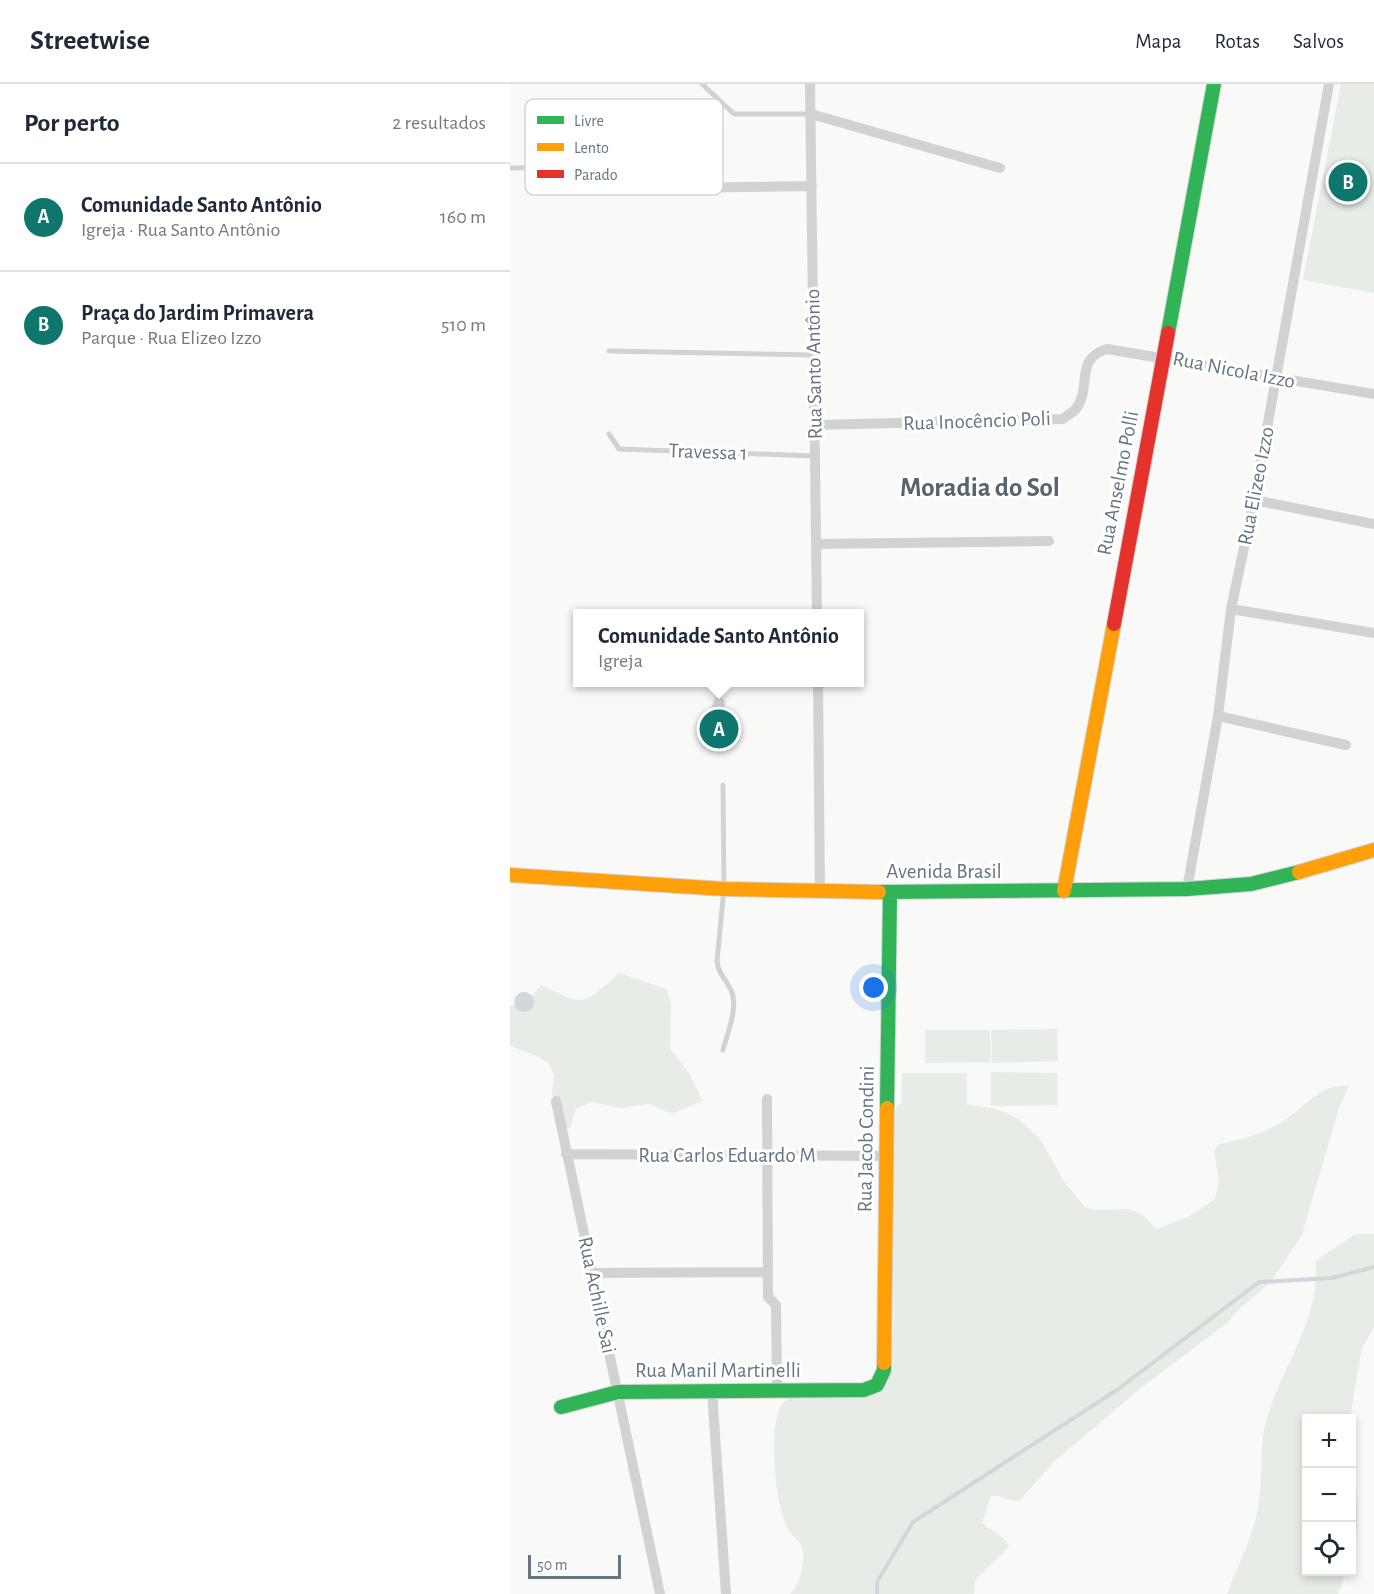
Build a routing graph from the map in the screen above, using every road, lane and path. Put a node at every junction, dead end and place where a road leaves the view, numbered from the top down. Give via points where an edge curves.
1 (702, 84) edge
2 (810, 84) edge
3 (1214, 84) edge
4 (1329, 84) edge
5 (718, 99) edge
6 (723, 104) edge
7 (811, 114) junction
8 (510, 168) edge
9 (525, 168) edge
10 (1000, 168) dead end
11 (812, 186) junction
12 (723, 187) edge
13 (609, 351) dead end
14 (1095, 353) joint
15 (814, 356) junction
16 (1163, 357) junction
17 (1276, 379) junction
18 (1374, 394) edge
19 (814, 425) junction
20 (609, 434) dead end
21 (815, 456) junction
22 (1254, 500) junction
23 (1374, 524) edge
24 (1049, 541) dead end
25 (816, 544) junction
26 (817, 609) edge
27 (1231, 609) junction
28 (1374, 633) edge
29 (818, 687) edge
30 (1218, 717) junction
31 (1346, 745) dead end
32 (723, 785) dead end
33 (1374, 850) edge
34 (510, 875) edge
35 (724, 889) junction
36 (1187, 889) junction
37 (1064, 891) junction
38 (820, 892) junction
39 (890, 892) junction
40 (723, 1050) dead end
41 (767, 1099) dead end
42 (555, 1101) dead end
43 (566, 1154) junction
44 (767, 1155) junction
45 (887, 1156) junction
46 (768, 1272) junction
47 (592, 1273) junction
48 (877, 1385) joint
49 (712, 1391) junction
50 (777, 1391) junction
51 (618, 1392) junction
52 (561, 1407) dead end
53 (660, 1594) edge
54 (726, 1594) edge

1 - 5 lane
2 - 7 street, Rua Santo Antônio
3 - 16 street, Rua Anselmo Polli
4 - 17 street, Rua Elizeo Izzo
6 - 7 lane via 734,114
7 - 10 street
7 - 11 street, Rua Santo Antônio
8 - 9 lane
11 - 12 street
11 - 15 street, Rua Santo Antônio
13 - 15 lane
14 - 16 street, Rua Nicola Izzo via 1107,349
14 - 19 street, Rua Inocêncio Poli via 1088,362 1082,397 1075,410 1063,418
15 - 19 street, Rua Santo Antônio
16 - 17 street, Rua Nicola Izzo
16 - 37 street, Rua Anselmo Polli
17 - 18 street, Rua Nicola Izzo
17 - 22 street, Rua Elizeo Izzo
19 - 21 street, Rua Santo Antônio
20 - 21 lane, Travessa 1 via 619,449
21 - 25 street, Rua Santo Antônio
22 - 23 street
22 - 27 street, Rua Elizeo Izzo
24 - 25 street
25 - 26 street, Rua Santo Antônio
27 - 28 street
27 - 30 street, Rua Elizeo Izzo
29 - 38 street
30 - 31 street
30 - 36 street, Rua Elizeo Izzo
32 - 35 lane
33 - 36 street, Avenida Brasil via 1251,884
34 - 35 street, Avenida Brasil
35 - 38 street, Avenida Brasil
35 - 40 lane via 718,970 732,993 734,1006
36 - 37 street, Avenida Brasil
37 - 39 street, Avenida Brasil
38 - 39 street, Avenida Brasil
39 - 45 street, Rua Jacob Condini
41 - 44 street
42 - 43 street, Rua Achille Sai
43 - 44 street, Rua Carlos Eduardo M
43 - 47 street, Rua Achille Sai
44 - 45 street, Rua Carlos Eduardo M
44 - 46 street
45 - 48 street, Rua Jacob Condini via 884,1370
46 - 47 street
46 - 50 street via 768,1297 776,1305
47 - 51 street, Rua Achille Sai
48 - 50 street, Rua Manil Martinelli via 864,1390
49 - 50 street, Rua Manil Martinelli
49 - 51 street, Rua Manil Martinelli
49 - 54 street
51 - 52 street, Rua Manil Martinelli
51 - 53 street, Rua Achille Sai

